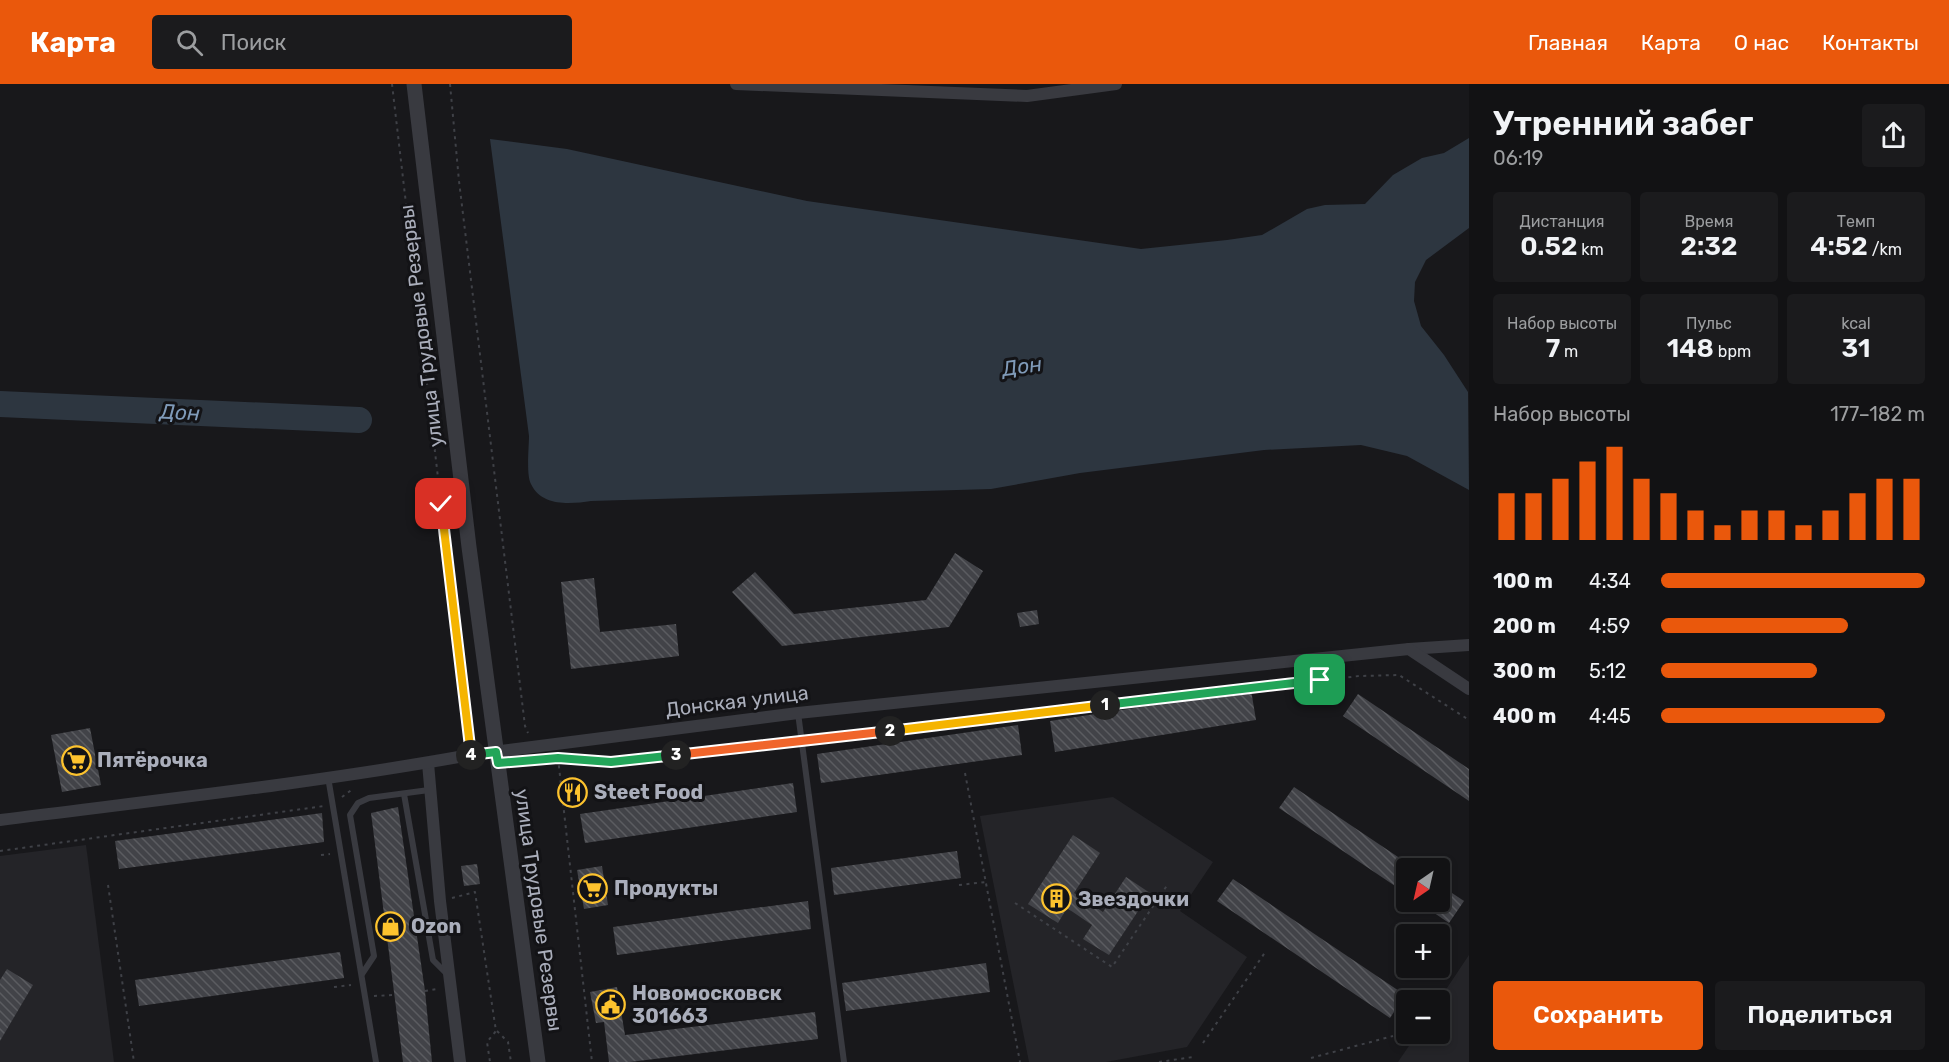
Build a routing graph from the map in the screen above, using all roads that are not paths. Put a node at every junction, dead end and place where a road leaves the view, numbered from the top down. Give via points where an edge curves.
1 (414, 84) edge
2 (736, 84) edge
3 (1116, 84) edge
4 (1469, 645) edge
5 (1409, 649) junction
6 (1469, 689) edge
7 (798, 713) junction
8 (496, 752) junction
9 (428, 763) junction
10 (328, 777) junction
11 (429, 790) junction
12 (404, 794) junction
13 (0, 820) edge
14 (362, 974) junction
15 (450, 976) junction
16 (376, 1062) edge
17 (460, 1062) edge
18 (538, 1062) edge
19 (844, 1062) edge

1 - 8 street, улица Трудовые Резервы
2 - 3 street via 1027,96
4 - 5 street, Донская улица
5 - 6 street
5 - 7 street, Донская улица
7 - 8 street, Донская улица
7 - 19 lane
8 - 9 street, Донская улица
8 - 18 street, улица Трудовые Резервы
9 - 10 street, Донская улица
9 - 11 street
10 - 13 street, Донская улица
10 - 14 lane
11 - 12 lane
11 - 15 street
12 - 14 lane via 369,798 358,803 350,815 374,956
12 - 15 lane via 433,960
14 - 16 lane
15 - 17 street

